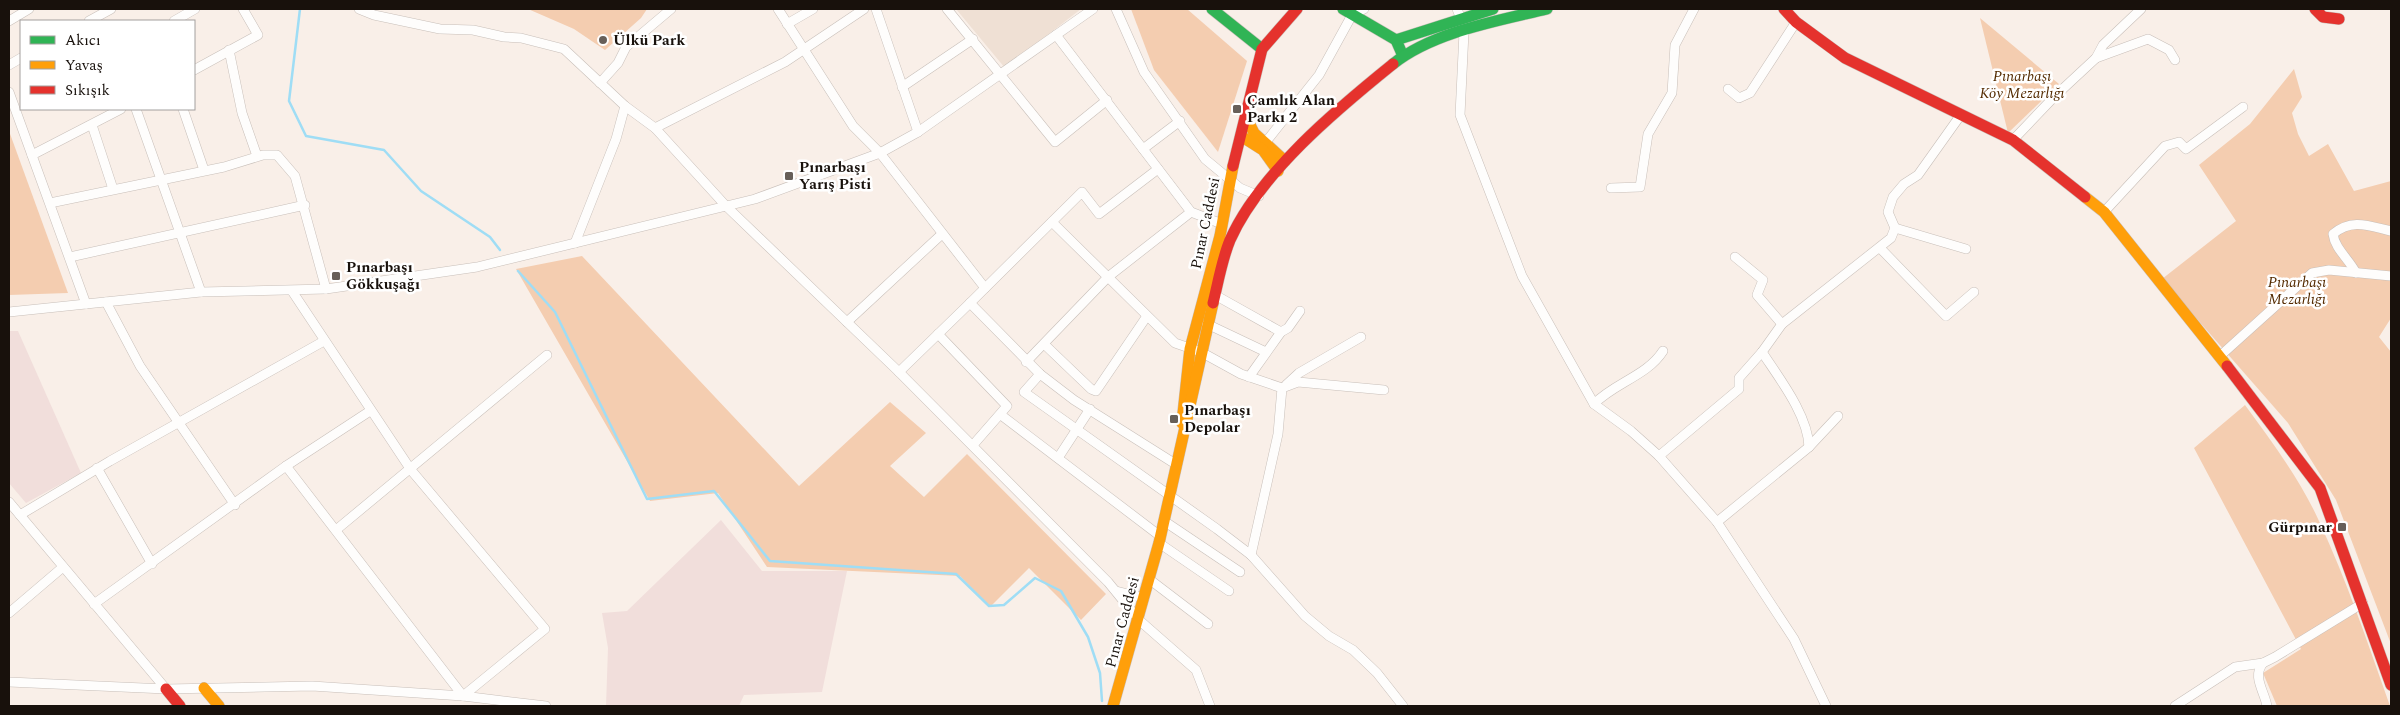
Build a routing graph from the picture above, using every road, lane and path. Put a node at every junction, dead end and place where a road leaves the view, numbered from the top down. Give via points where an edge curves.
1 (29, 9) edge
2 (111, 9) edge
3 (195, 9) edge
4 (243, 9) edge
5 (359, 9) edge
6 (671, 9) edge
7 (778, 9) edge
8 (813, 9) edge
9 (864, 9) edge
10 (876, 9) edge
11 (947, 9) edge
12 (1093, 9) edge
13 (1116, 9) edge
14 (1212, 9) edge
15 (1297, 9) edge
16 (1364, 9) edge
17 (1493, 9) edge
18 (1547, 9) edge
19 (1694, 9) edge
20 (1784, 9) edge
21 (2141, 9) edge
22 (2315, 9) edge
23 (1347, 12) edge
24 (1458, 12) edge
25 (101, 15) edge
26 (2339, 19) dead end
27 (176, 20) edge
28 (9, 21) edge
29 (1796, 22) junction
30 (787, 24) junction
31 (1464, 32) junction
32 (1056, 35) junction
33 (973, 39) junction
34 (1396, 40) junction
35 (802, 49) junction
36 (1262, 49) junction
37 (230, 50) junction
38 (1403, 56) junction
39 (2096, 58) junction
40 (20, 59) edge
41 (2175, 60) dead end
42 (9, 65) edge
43 (195, 69) edge
44 (1001, 74) junction
45 (600, 83) junction
46 (902, 87) junction
47 (1728, 89) dead end
48 (9, 92) edge
49 (1106, 100) junction
50 (625, 106) junction
51 (2243, 107) dead end
52 (18, 108) edge
53 (120, 110) edge
54 (136, 110) edge
55 (183, 110) edge
56 (1960, 116) junction
57 (1246, 117) junction
58 (1180, 121) junction
59 (92, 125) junction
60 (655, 128) junction
61 (918, 132) junction
62 (1241, 136) junction
63 (2013, 140) junction
64 (1265, 143) junction
65 (1142, 149) junction
66 (880, 153) junction
67 (32, 155) junction
68 (257, 156) junction
69 (1282, 166) junction
70 (1158, 169) junction
71 (204, 170) junction
72 (158, 179) junction
73 (1229, 180) junction
74 (1611, 188) dead end
75 (113, 189) junction
76 (1259, 196) junction
77 (50, 203) junction
78 (305, 205) junction
79 (726, 206) junction
80 (1191, 212) junction
81 (2104, 212) junction
82 (1052, 222) junction
83 (1222, 224) junction
84 (1894, 228) junction
85 (2391, 230) edge
86 (178, 233) junction
87 (942, 234) junction
88 (1225, 238) junction
89 (575, 243) junction
90 (1881, 249) junction
91 (1966, 249) dead end
92 (70, 257) junction
93 (1735, 257) dead end
94 (2356, 273) junction
95 (2391, 276) edge
96 (1108, 277) junction
97 (985, 288) junction
98 (326, 289) junction
99 (292, 291) junction
100 (201, 292) junction
101 (1974, 292) dead end
102 (1215, 295) junction
103 (106, 302) junction
104 (970, 303) junction
105 (86, 304) junction
106 (1300, 311) dead end
107 (9, 312) edge
108 (1147, 316) junction
109 (847, 322) junction
110 (1207, 324) junction
111 (1782, 324) junction
112 (1281, 332) junction
113 (938, 334) junction
114 (1361, 336) dead end
115 (324, 341) junction
116 (1044, 344) junction
117 (1196, 350) junction
118 (1663, 351) dead end
119 (1266, 352) junction
120 (1762, 352) junction
121 (547, 355) dead end
122 (2220, 356) junction
123 (1026, 362) junction
124 (899, 372) junction
125 (1040, 374) junction
126 (1249, 377) junction
127 (1282, 388) junction
128 (1384, 390) dead end
129 (1594, 404) junction
130 (1090, 409) junction
131 (370, 410) junction
132 (1001, 415) junction
133 (1838, 416) dead end
134 (178, 424) junction
135 (1076, 429) junction
136 (973, 445) junction
137 (1809, 447) junction
138 (1660, 456) junction
139 (1058, 458) junction
140 (1178, 461) junction
141 (286, 466) junction
142 (97, 468) junction
143 (411, 470) junction
144 (1170, 496) junction
145 (9, 502) edge
146 (235, 505) junction
147 (20, 515) junction
148 (1164, 522) junction
149 (1717, 522) junction
150 (336, 530) junction
151 (1160, 539) junction
152 (1251, 556) junction
153 (152, 564) junction
154 (63, 567) junction
155 (1240, 572) dead end
156 (1149, 579) junction
157 (1116, 591) junction
158 (1229, 591) dead end
159 (1144, 598) junction
160 (2362, 603) junction
161 (94, 604) junction
162 (9, 613) edge
163 (1139, 620) junction
164 (1208, 624) dead end
165 (2263, 663) junction
166 (9, 682) edge
167 (2391, 685) edge
168 (204, 688) junction
169 (166, 689) junction
170 (463, 696) junction
171 (506, 704) edge
172 (180, 706) edge
173 (220, 706) edge
174 (546, 706) edge
175 (1113, 706) edge
176 (1210, 706) edge
177 (1403, 706) edge
178 (1826, 706) edge
179 (2175, 706) edge
180 (2267, 706) edge

1 - 28 street
2 - 25 street
3 - 27 street
4 - 37 street via 258,35
5 - 45 street via 440,29 473,30 564,49
6 - 45 street via 626,47 618,63
7 - 30 street
8 - 30 street
9 - 35 street
10 - 46 street
11 - 33 street
12 - 32 street
13 - 58 street via 1144,72
14 - 36 main road
15 - 36 main road, Pınar Caddesi
16 - 23 street
17 - 24 main road
18 - 31 main road
19 - 74 street via 1675,44 1672,92 1648,134 1640,187
20 - 29 main road
21 - 39 street via 2103,45
22 - 26 main road via 2324,17
23 - 34 main road
23 - 64 street via 1318,75
24 - 34 main road
29 - 47 street via 1750,93 1739,98
29 - 56 main road via 1845,58
30 - 35 street
31 - 38 main road via 1422,45
31 - 129 street via 1460,115 1522,276
32 - 44 street
32 - 49 street
33 - 44 street
33 - 46 street
34 - 38 main road
35 - 60 street via 785,62
35 - 66 street via 853,126
36 - 57 main road, Pınar Caddesi
37 - 43 street
37 - 68 street via 242,113
38 - 69 main road via 1347,102
39 - 41 street via 2148,39 2170,50
39 - 63 street
40 - 42 street
44 - 49 street via 1054,142
44 - 61 street
45 - 50 street
46 - 61 street
48 - 52 street
49 - 65 street
50 - 60 street
50 - 89 street via 616,139
51 - 81 street via 2186,149 2178,142 2165,146
52 - 67 street
53 - 59 street
54 - 72 street
55 - 71 street
56 - 63 main road
56 - 84 street via 1918,175 1893,197 1888,212
57 - 62 main road, Pınar Caddesi
57 - 64 main road via 1254,133
58 - 65 street
58 - 73 street via 1205,159
59 - 67 street
59 - 75 street
60 - 79 street
61 - 66 street
62 - 69 main road
62 - 73 main road, Pınar Caddesi
63 - 81 main road
64 - 69 main road
65 - 70 street
66 - 79 street via 755,199
66 - 87 street
67 - 77 street
68 - 71 street
68 - 78 street via 277,155 289,166
69 - 76 main road
70 - 80 street
70 - 82 street via 1099,214 1082,192
71 - 72 street
72 - 75 street
72 - 86 street
73 - 76 street
73 - 83 main road, Pınar Caddesi
75 - 77 street
76 - 88 main road
77 - 92 street
78 - 86 street
78 - 98 street
79 - 89 street
79 - 109 street
80 - 83 street
80 - 96 street
81 - 122 main road
82 - 96 street
82 - 97 street
83 - 88 main road, Pınar Caddesi
84 - 90 street via 1891,238
84 - 91 street
85 - 94 street via 2358,224 2344,226 2333,234 2334,243
86 - 92 street
86 - 100 street
87 - 97 street
87 - 109 street
88 - 102 main road, Pınar Caddesi
88 - 117 main road, Pınar Caddesi
89 - 98 street via 477,268
90 - 101 street via 1946,316
90 - 111 street
92 - 105 street
93 - 111 street via 1763,280 1757,295
94 - 95 street
94 - 122 street via 2329,270 2312,273
96 - 108 street
96 - 116 street
97 - 104 street
98 - 99 street
99 - 100 street
99 - 115 street
100 - 103 street
102 - 110 main road, Pınar Caddesi
102 - 112 street
103 - 105 street
103 - 134 street via 140,366
104 - 113 street
104 - 123 street
105 - 107 street
106 - 112 street via 1288,328
108 - 116 street via 1096,391
108 - 117 street via 1174,343
109 - 124 street
110 - 117 main road, Pınar Caddesi
110 - 119 street
111 - 120 street
112 - 119 street
113 - 124 street
113 - 132 street via 1007,406
114 - 127 street via 1299,373
115 - 131 street
115 - 134 street
116 - 123 street
117 - 126 street
117 - 140 main road, Pınar Caddesi via 1192,402
118 - 129 street via 1646,369
119 - 126 street
120 - 137 street via 1805,426
120 - 138 street via 1739,378 1739,389
121 - 143 street
122 - 160 main road via 2320,488
123 - 125 street
124 - 136 street
125 - 130 street
125 - 135 street via 1024,392
126 - 127 street
127 - 128 street via 1298,382
127 - 152 street via 1278,434
129 - 138 street
130 - 135 street
130 - 140 street
131 - 141 street
131 - 143 street
132 - 136 street
132 - 139 street
133 - 137 street
134 - 142 street
134 - 146 street
135 - 139 street
135 - 144 street
136 - 157 street
137 - 149 street
138 - 149 street
139 - 151 street
140 - 144 main road, Pınar Caddesi
141 - 146 street
141 - 150 street
142 - 147 street
142 - 153 street
143 - 150 street
143 - 170 street via 545,629
144 - 148 main road, Pınar Caddesi
144 - 152 street
145 - 147 street
146 - 153 street
147 - 154 street
148 - 151 main road, Pınar Caddesi
148 - 155 street
149 - 178 street via 1794,639
150 - 170 street
151 - 156 main road, Pınar Caddesi
151 - 158 street
152 - 177 street via 1305,616 1353,650 1377,673
153 - 161 street
154 - 161 street
154 - 162 street
156 - 159 main road, Pınar Caddesi
156 - 164 street
157 - 159 street
157 - 163 street
159 - 163 main road, Pınar Caddesi
160 - 165 street
160 - 167 main road
161 - 169 street
163 - 175 main road, Pınar Caddesi
163 - 176 street via 1196,670
165 - 179 street via 2235,667
165 - 180 street via 2257,677
166 - 169 street
168 - 169 street
168 - 170 street via 312,686
168 - 173 main road
169 - 172 main road
170 - 171 street
171 - 174 street

